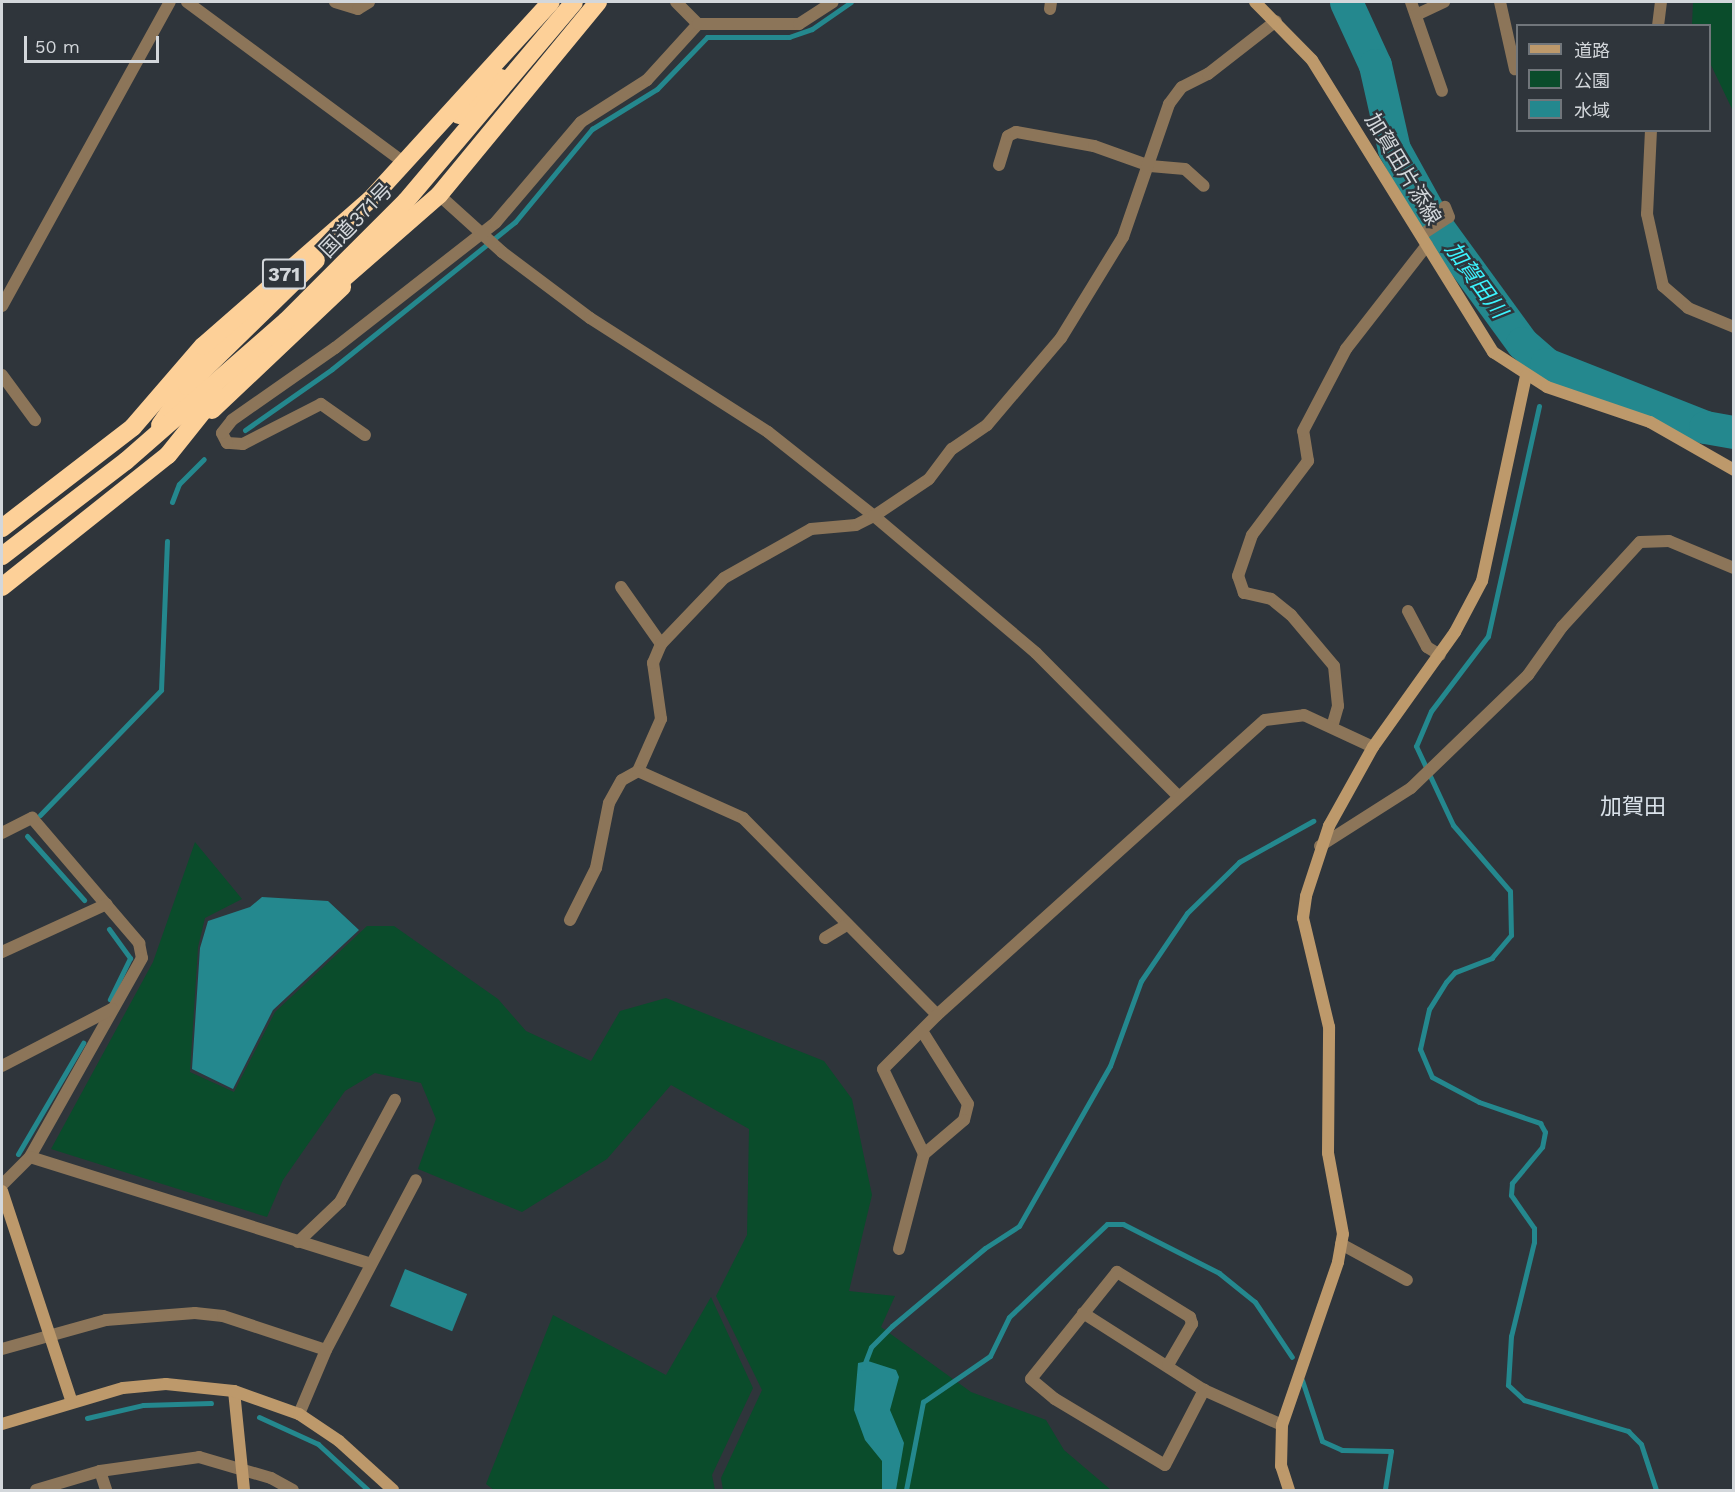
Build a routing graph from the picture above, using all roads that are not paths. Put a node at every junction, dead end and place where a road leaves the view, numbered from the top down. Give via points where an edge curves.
1 (170, 2) edge
2 (187, 2) edge
3 (335, 2) edge
4 (369, 2) edge
5 (550, 2) edge
6 (574, 2) edge
7 (598, 2) edge
8 (676, 2) edge
9 (833, 2) edge
10 (1255, 2) edge
11 (1411, 2) edge
12 (1444, 2) edge
13 (1500, 2) edge
14 (1661, 2) edge
15 (1416, 15) junction
16 (1276, 21) junction
17 (698, 24) junction
18 (1659, 24) edge
19 (536, 50) junction
20 (1515, 69) dead end
21 (1442, 91) dead end
22 (1651, 132) edge
23 (421, 148) junction
24 (406, 165) junction
25 (999, 165) dead end
26 (1150, 166) junction
27 (1204, 186) dead end
28 (439, 195) junction
29 (370, 200) junction
30 (1447, 212) dead end
31 (1424, 237) junction
32 (361, 269) junction
33 (2, 306) edge
34 (286, 321) junction
35 (1734, 327) edge
36 (233, 371) junction
37 (2, 375) edge
38 (1526, 376) junction
39 (35, 420) dead end
40 (189, 433) junction
41 (364, 435) dead end
42 (147, 443) junction
43 (1734, 470) edge
44 (874, 516) junction
45 (2, 528) edge
46 (2, 556) edge
47 (1734, 568) edge
48 (2, 587) edge
49 (621, 587) dead end
50 (1408, 611) dead end
51 (661, 644) junction
52 (1440, 656) junction
53 (1332, 727) junction
54 (1373, 747) junction
55 (638, 771) junction
56 (1178, 796) junction
57 (2, 833) edge
58 (1320, 846) junction
59 (107, 904) junction
60 (570, 920) dead end
61 (847, 925) junction
62 (825, 938) dead end
63 (2, 952) edge
64 (113, 1009) junction
65 (938, 1015) junction
66 (922, 1031) junction
67 (2, 1066) edge
68 (394, 1100) dead end
69 (924, 1154) junction
70 (30, 1157) junction
71 (416, 1180) dead end
72 (2, 1185) edge
73 (2, 1191) edge
74 (298, 1242) junction
75 (1341, 1244) junction
76 (899, 1249) dead end
77 (371, 1264) junction
78 (1407, 1280) dead end
79 (1083, 1313) junction
80 (52, 1334) junction
81 (2, 1349) edge
82 (326, 1350) junction
83 (1168, 1365) junction
84 (1204, 1390) junction
85 (234, 1391) junction
86 (71, 1400) junction
87 (299, 1414) junction
88 (2, 1424) edge
89 (1282, 1425) junction
90 (239, 1467) junction
91 (100, 1471) junction
92 (36, 1491) edge
93 (106, 1491) edge
94 (244, 1491) edge
95 (293, 1491) edge
96 (393, 1491) edge
97 (1289, 1491) edge

1 - 33 street
2 - 24 street
3 - 4 street via 358,9
5 - 23 highway, 371 via 481,73
6 - 19 highway, 国道371号 / 371
7 - 28 highway, 371
8 - 17 street
9 - 17 street via 799,24
10 - 16 street, 加賀田片添線
11 - 15 street
12 - 15 street
13 - 20 street
14 - 18 street
15 - 21 street
16 - 26 street via 1208,74 1182,87 1169,104
16 - 31 street, 加賀田片添線 via 1312,60
17 - 41 street via 647,80 580,122 496,222 335,348 232,420 222,433 227,443 243,444 321,404
19 - 23 highway
19 - 34 highway, 国道371号 / 371 via 406,201
22 - 35 street via 1647,214 1663,286 1688,308
23 - 24 highway, 371
24 - 29 highway, 371
25 - 26 street via 1008,136 1016,132 1103,148
26 - 27 street via 1185,169
26 - 44 street via 1123,237 1061,338 987,425 951,449 929,479
28 - 32 highway, 371
28 - 44 street via 502,252 590,318 768,432
29 - 42 highway, 371 via 300,277 187,386
29 - 45 highway, 371 via 203,346 133,427
30 - 31 street
31 - 38 street, 加賀田片添線 via 1493,352
31 - 53 street via 1346,349 1303,430 1308,461 1252,535 1238,576 1244,593 1271,599 1291,615 1334,666 1338,689
32 - 34 highway, 371
32 - 40 highway, 371
34 - 36 highway, 国道371号 / 371
36 - 40 highway, 371
36 - 42 highway, 国道371号 / 371
37 - 39 street
38 - 43 street, 加賀田片添線 via 1650,422
38 - 52 street via 1489,560
40 - 48 highway, 371 via 168,455
42 - 46 highway, 国道371号 / 371
44 - 51 street via 856,525 811,529 724,578
44 - 56 street via 1036,653
47 - 58 street via 1669,541 1640,542 1562,627 1528,675 1417,782
49 - 51 street
50 - 52 street via 1427,647
51 - 55 street via 653,663 661,719
52 - 54 street
53 - 54 street
53 - 56 street via 1304,715 1265,720
54 - 58 street
55 - 60 street via 622,780 609,803 596,868
55 - 61 street via 743,818
56 - 65 street
57 - 59 street via 32,818
58 - 75 street via 1304,918 1329,1027 1327,1124
59 - 63 street
59 - 64 street via 140,943 142,958
61 - 62 street
61 - 65 street
64 - 67 street
64 - 70 street
65 - 66 street
66 - 69 street via 883,1070
66 - 69 street via 968,1104 964,1120
68 - 74 street via 340,1202
69 - 76 street
70 - 72 street
70 - 74 street
71 - 77 street
73 - 80 street
74 - 77 street
75 - 78 street
75 - 89 street
77 - 82 street
79 - 83 street
79 - 83 street via 1117,1272 1190,1317 1192,1324
79 - 84 street via 1031,1379 1055,1399 1165,1466
80 - 81 street
80 - 82 street via 150,1314 195,1314 223,1316
80 - 86 street
82 - 87 street
83 - 84 street
84 - 89 street
85 - 86 street via 166,1384
85 - 87 street
85 - 90 street
86 - 88 street
87 - 96 street via 339,1441
89 - 97 street via 1281,1466
90 - 91 street via 199,1457
90 - 94 street
90 - 95 street
91 - 92 street
91 - 93 street

